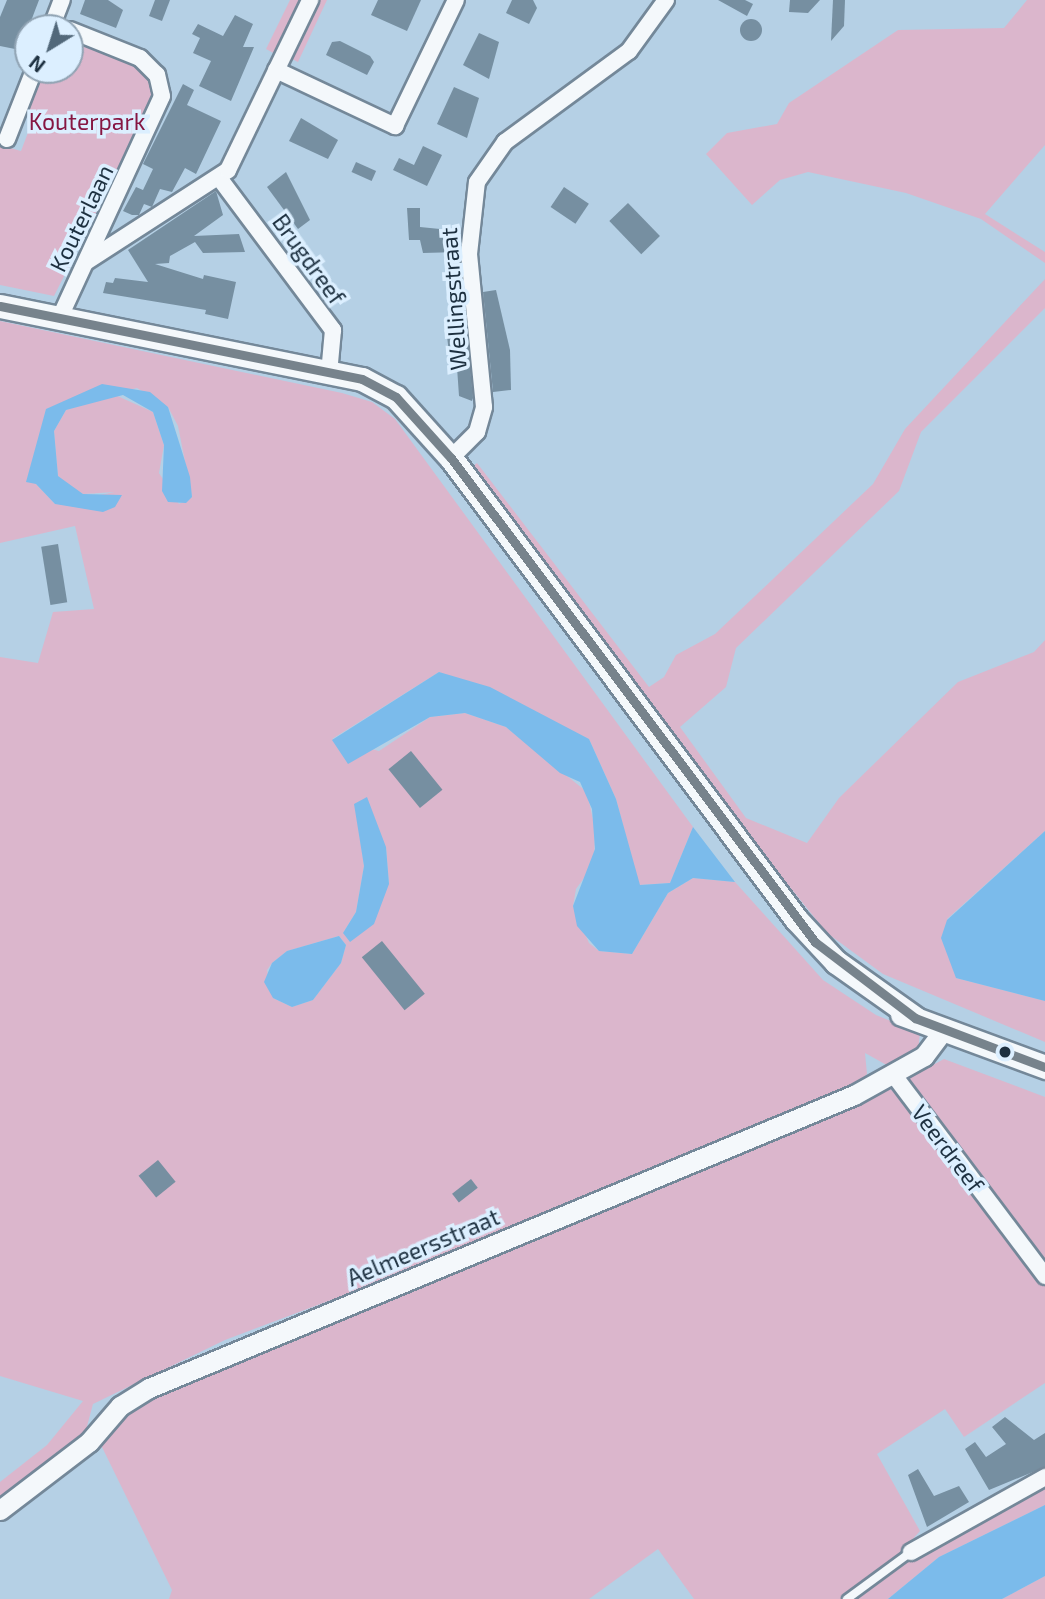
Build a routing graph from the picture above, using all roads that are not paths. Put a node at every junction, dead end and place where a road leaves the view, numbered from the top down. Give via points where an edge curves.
1 (310, 0) edge
2 (456, 0) edge
3 (666, 0) edge
4 (84, 36) edge
5 (276, 71) junction
6 (29, 84) edge
7 (7, 139) dead end
8 (220, 179) junction
9 (86, 262) junction
10 (0, 306) edge
11 (60, 317) junction
12 (329, 374) junction
13 (445, 462) junction
14 (944, 1029) junction
15 (1045, 1067) edge
16 (893, 1074) junction
17 (1045, 1276) edge
18 (1045, 1477) edge
19 (0, 1510) edge
20 (918, 1547) joint
21 (847, 1599) edge

1 - 5 street
2 - 5 street via 396,126
3 - 13 street, Wellingstraat via 629,51 505,142 477,182 469,254 484,407 477,432
4 - 9 street, Kouterlaan via 139,58 161,85 156,113
5 - 8 street
6 - 7 street
8 - 9 street
8 - 12 street, Brugdreef via 333,330
9 - 11 street, Kouterlaan
10 - 11 main road
11 - 12 main road
12 - 13 main road via 387,404
13 - 14 main road via 640,723 815,942 915,1018
14 - 15 main road
14 - 16 street via 932,1049
16 - 17 street, Veerdreef
16 - 19 street, Aelmeersstraat via 854,1095 149,1388 120,1406 89,1442
18 - 20 street
20 - 21 lane

